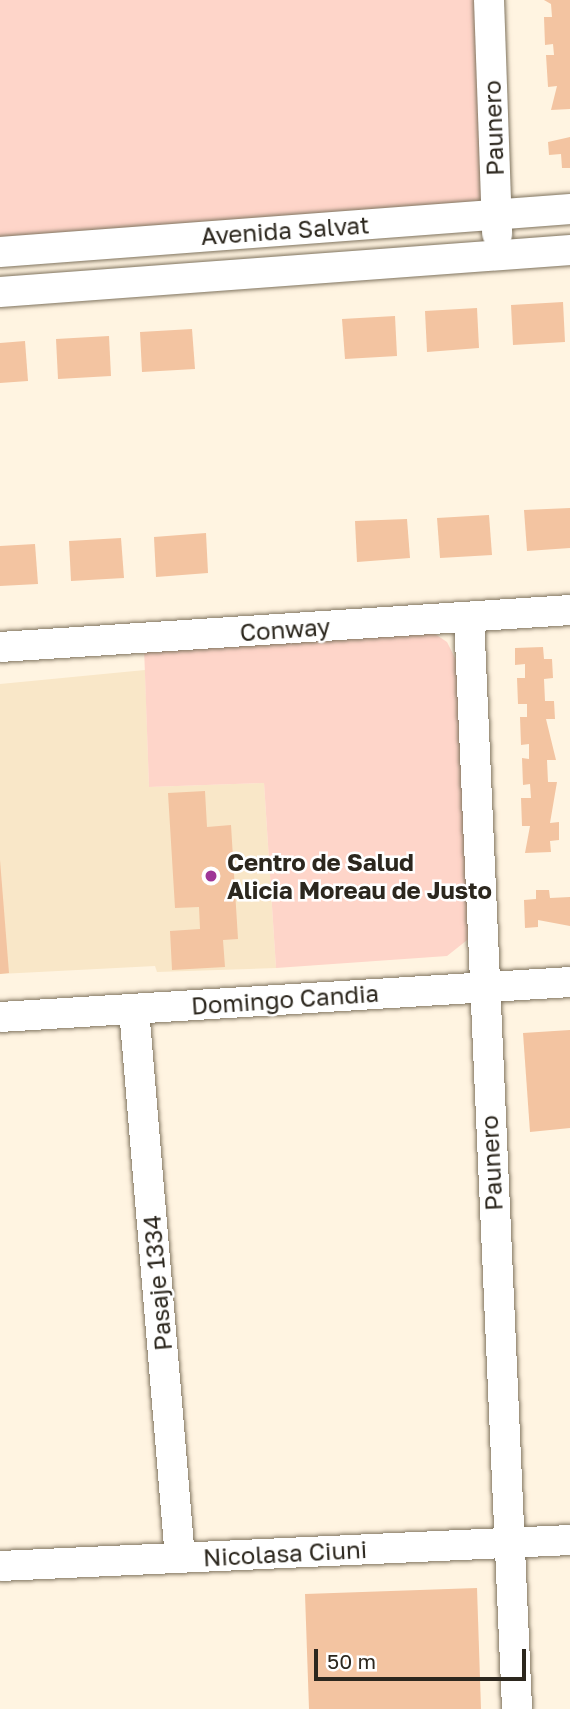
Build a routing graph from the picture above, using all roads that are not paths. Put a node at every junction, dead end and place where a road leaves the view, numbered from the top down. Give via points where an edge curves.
1 (489, 0) edge
2 (570, 209) edge
3 (496, 214) junction
4 (570, 250) edge
5 (0, 252) edge
6 (499, 255) junction
7 (0, 292) edge
8 (570, 610) edge
9 (469, 617) junction
10 (0, 647) edge
11 (570, 982) edge
12 (483, 987) junction
13 (134, 1009) junction
14 (0, 1017) edge
15 (570, 1540) edge
16 (509, 1543) junction
17 (180, 1558) junction
18 (0, 1566) edge
19 (517, 1709) edge

1 - 3 street, Paunero
2 - 3 street, Avenida Salvat
3 - 5 street, Avenida Salvat
3 - 6 street, Paunero
4 - 6 street, Avenida Salvat
6 - 7 street, Avenida Salvat
8 - 9 street, Conway
9 - 10 street, Conway
9 - 12 street, Paunero
11 - 12 street, Domingo Candia
12 - 13 street, Domingo Candia
12 - 16 street, Paunero
13 - 14 street, Domingo Candia
13 - 17 street, Pasaje 1334
15 - 16 street, Nicolasa Ciuni
16 - 17 street, Nicolasa Ciuni
16 - 19 street, Paunero
17 - 18 street, Nicolasa Ciuni

